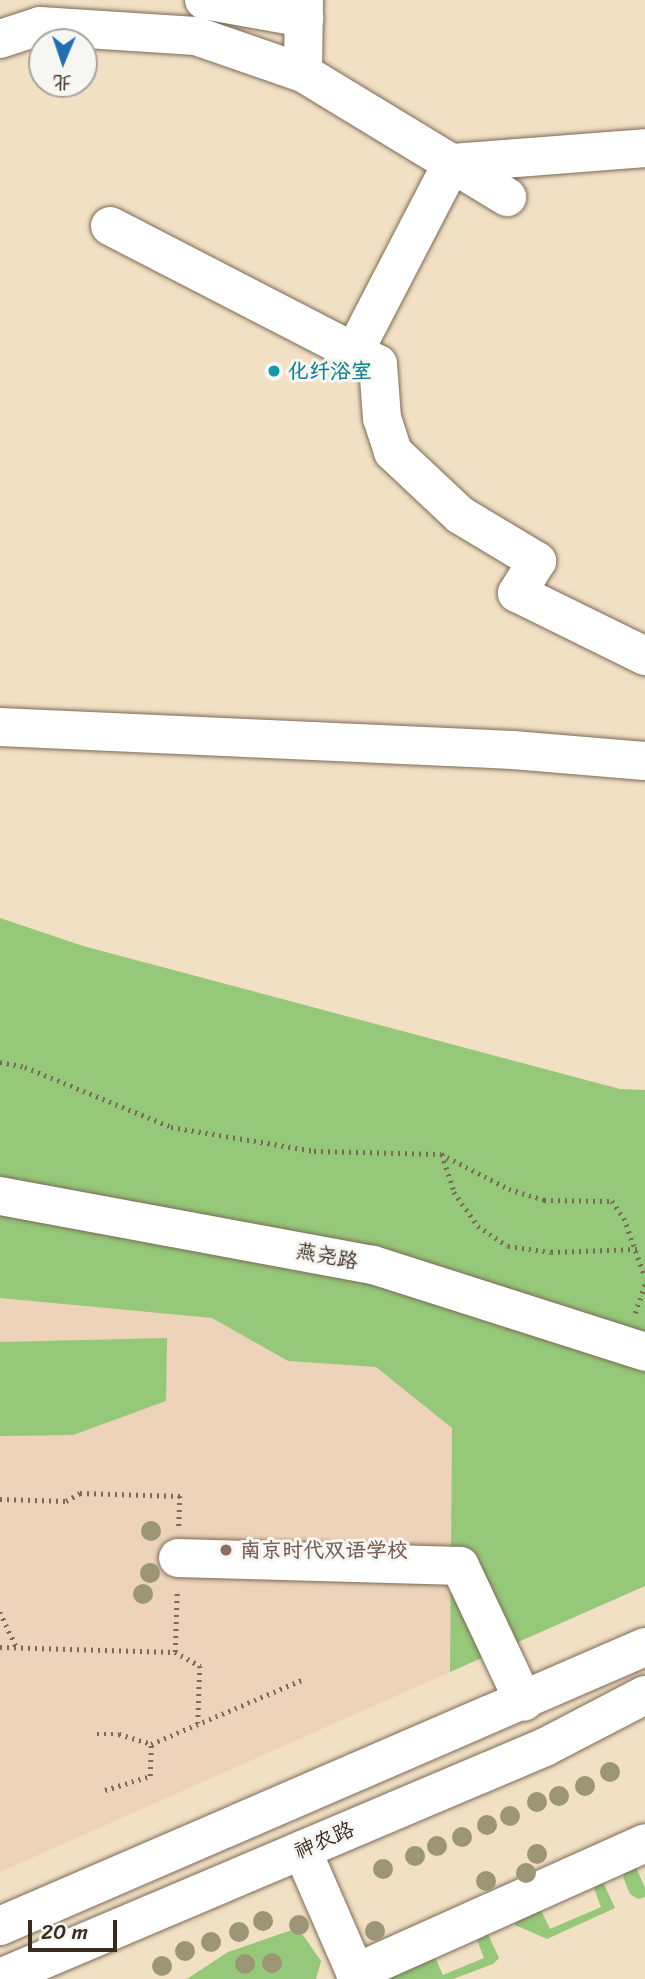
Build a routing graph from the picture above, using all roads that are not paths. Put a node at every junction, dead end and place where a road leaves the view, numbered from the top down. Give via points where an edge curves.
1 (204, 0) edge
2 (304, 9) edge
3 (0, 39) edge
4 (303, 73) junction
5 (645, 148) edge
6 (452, 163) junction
7 (508, 197) dead end
8 (110, 226) dead end
9 (354, 352) junction
10 (645, 656) edge
11 (0, 727) edge
12 (645, 761) edge
13 (0, 1196) edge
14 (645, 1352) edge
15 (178, 1559) road end
16 (645, 1647) edge
17 (645, 1695) edge
18 (524, 1702) junction
19 (645, 1843) edge
20 (302, 1850) junction
21 (0, 1926) edge
22 (357, 1976) edge
23 (0, 1978) edge

1 - 2 street
2 - 4 street
3 - 4 street via 40,26 196,36
4 - 6 street
5 - 6 street
6 - 7 street
6 - 9 street
8 - 9 street
9 - 10 street via 378,364 382,418 393,452 460,515 537,561 517,593
11 - 12 street via 513,750
13 - 14 street, 燕尧路 via 373,1265
15 - 18 street via 460,1566
16 - 18 street
17 - 20 street, 神农路 via 545,1747
18 - 21 street
19 - 22 street
20 - 22 street
20 - 23 street, 神农路

